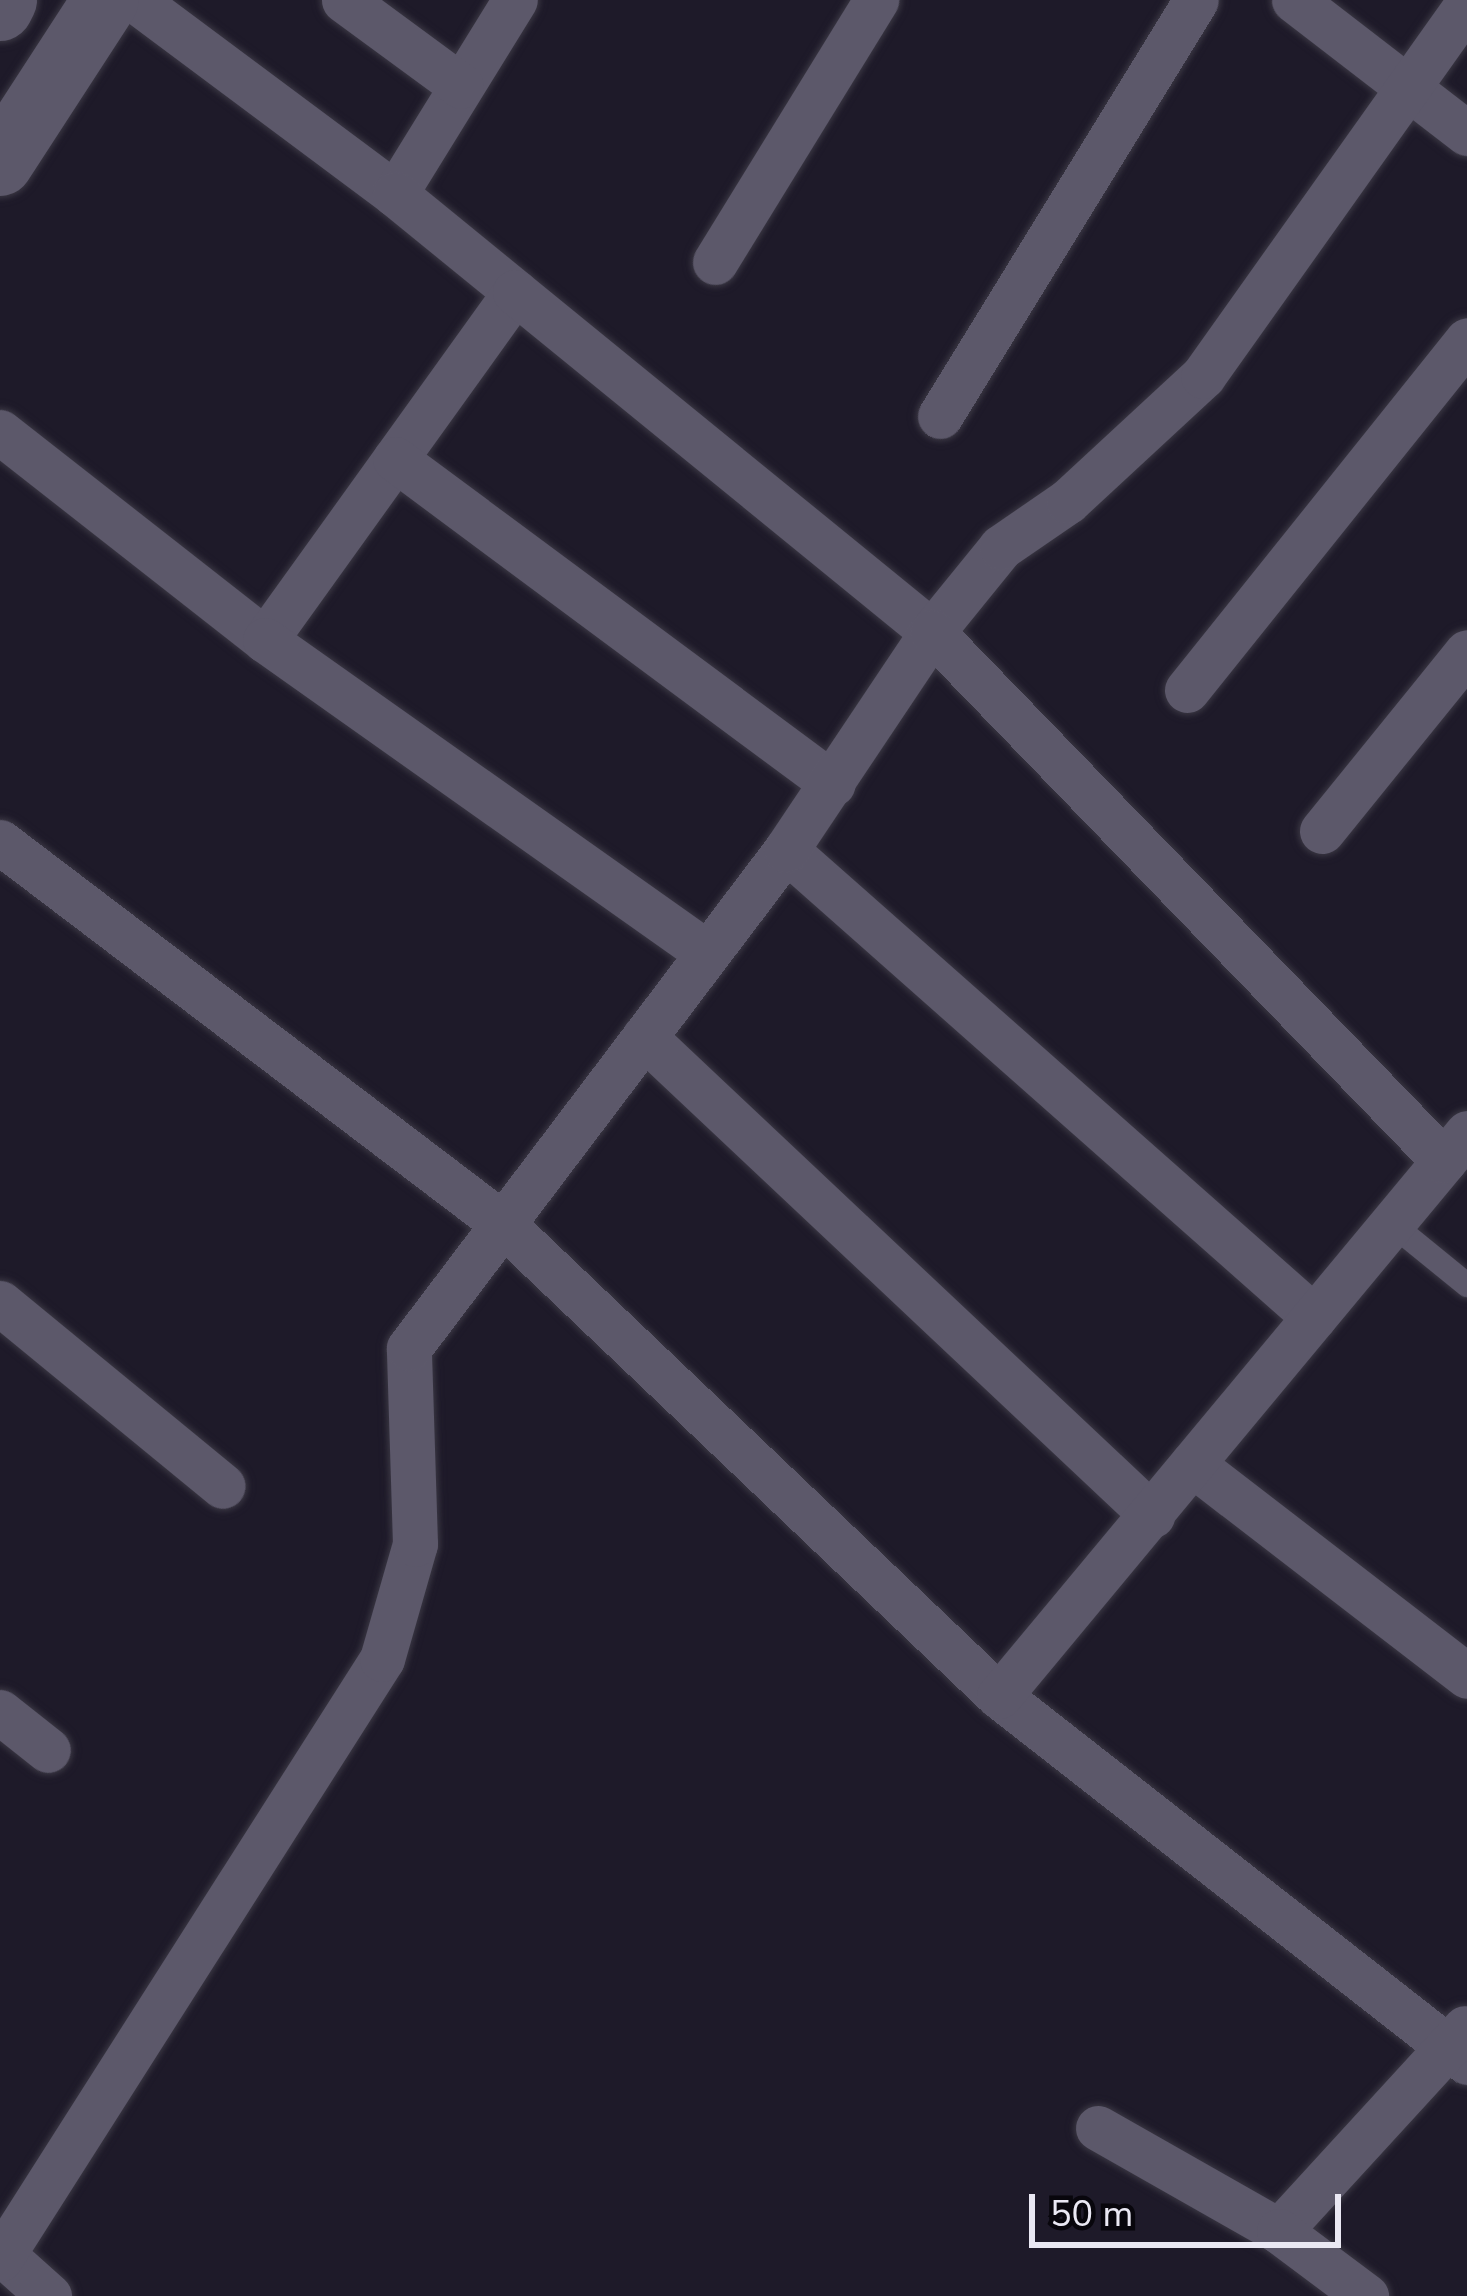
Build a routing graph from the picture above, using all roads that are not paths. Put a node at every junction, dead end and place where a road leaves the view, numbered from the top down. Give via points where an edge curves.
1 (106, 0) edge
2 (135, 0) edge
3 (344, 0) edge
4 (514, 0) edge
5 (876, 0) edge
6 (1196, 0) edge
7 (1294, 0) edge
8 (1467, 4) edge
9 (1405, 82) junction
10 (461, 86) junction
11 (1467, 133) edge
12 (0, 163) edge
13 (395, 194) junction
14 (715, 262) dead end
15 (515, 292) junction
16 (1467, 340) edge
17 (940, 416) dead end
18 (0, 432) edge
19 (395, 459) junction
20 (932, 632) junction
21 (265, 640) junction
22 (1467, 652) edge
23 (1187, 690) dead end
24 (833, 784) junction
25 (1322, 831) dead end
26 (0, 842) edge
27 (786, 850) junction
28 (706, 952) junction
29 (644, 1037) junction
30 (1456, 1147) edge
31 (503, 1224) junction
32 (1392, 1224) junction
33 (1467, 1285) edge
34 (0, 1303) edge
35 (1315, 1317) junction
36 (1192, 1465) junction
37 (223, 1486) dead end
38 (1152, 1515) junction
39 (1467, 1676) edge
40 (999, 1696) junction
41 (0, 1712) edge
42 (48, 1750) dead end
43 (1461, 2046) edge
44 (1098, 2128) dead end
45 (1279, 2230) junction
46 (2, 2258) edge
47 (50, 2296) edge
48 (1366, 2296) edge

1 - 12 street
2 - 13 street
3 - 10 street
4 - 10 street
5 - 14 street
6 - 17 street
7 - 9 street
8 - 9 street
9 - 11 street
9 - 20 street via 1203,376 1068,501 1001,548
10 - 13 street
13 - 15 street
15 - 19 street
15 - 20 street
16 - 23 street
18 - 21 street
19 - 21 street
19 - 24 street
20 - 24 street
20 - 30 street
21 - 28 street
22 - 25 street
24 - 27 street
26 - 31 street
27 - 28 street
27 - 35 street
28 - 29 street
29 - 31 street
29 - 38 street
30 - 32 street
31 - 40 street
31 - 46 street via 409,1348 415,1544 382,1659
32 - 33 lane
32 - 35 street
34 - 37 street
35 - 36 street
36 - 38 street
36 - 39 street
38 - 40 street
40 - 43 street
41 - 42 street
43 - 45 street
44 - 45 street
45 - 48 street
46 - 47 street

